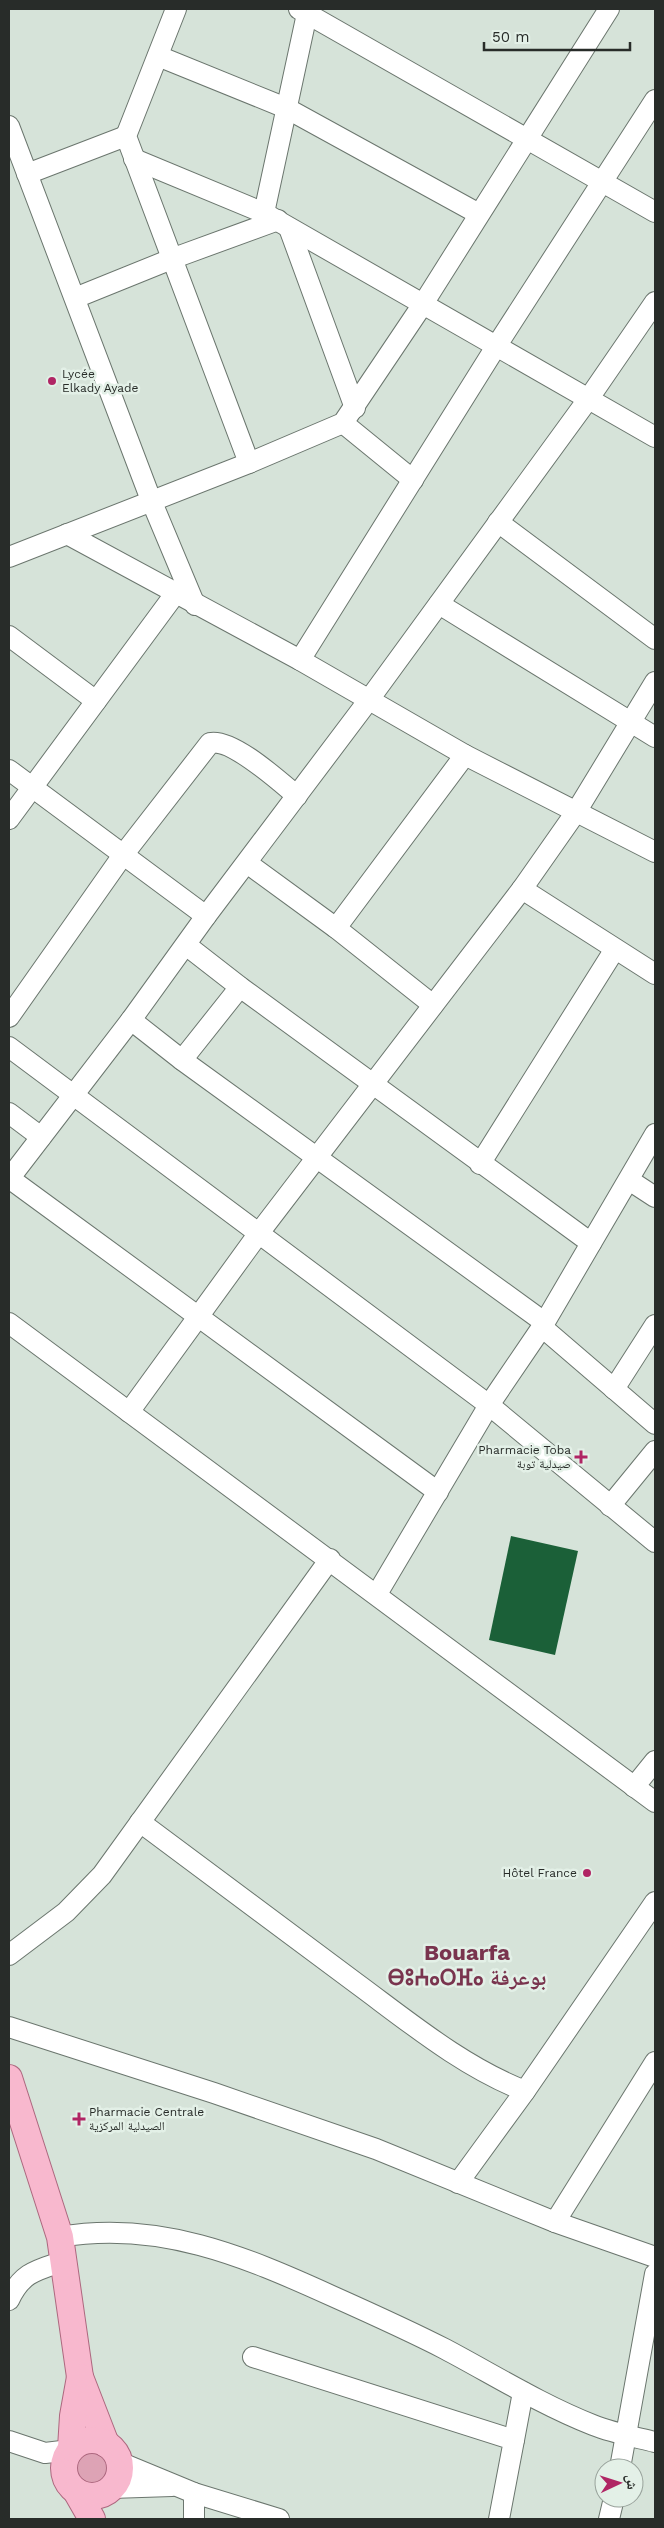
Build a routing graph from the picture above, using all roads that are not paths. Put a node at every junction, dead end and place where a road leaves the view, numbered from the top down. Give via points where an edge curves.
1 (176, 9) edge
2 (609, 9) edge
3 (304, 10) edge
4 (158, 56) junction
5 (655, 100) edge
6 (286, 108) junction
7 (9, 126) edge
8 (126, 136) junction
9 (526, 140) junction
10 (134, 159) junction
11 (27, 174) junction
12 (603, 182) junction
13 (655, 212) edge
14 (479, 214) junction
15 (277, 220) junction
16 (174, 258) junction
17 (75, 298) junction
18 (423, 304) junction
19 (653, 311) edge
20 (497, 345) junction
21 (589, 398) junction
22 (349, 415) junction
23 (655, 437) edge
24 (249, 463) junction
25 (413, 480) junction
26 (151, 500) junction
27 (498, 522) junction
28 (67, 534) junction
29 (9, 557) edge
30 (175, 594) junction
31 (439, 604) junction
32 (195, 605) junction
33 (9, 636) edge
34 (655, 639) edge
35 (300, 660) junction
36 (655, 682) edge
37 (96, 701) junction
38 (368, 701) junction
39 (632, 723) junction
40 (655, 737) edge
41 (465, 754) junction
42 (9, 770) edge
43 (32, 788) junction
44 (297, 796) junction
45 (576, 812) junction
46 (9, 819) edge
47 (655, 852) edge
48 (123, 855) junction
49 (247, 863) junction
50 (522, 889) junction
51 (206, 916) junction
52 (336, 928) junction
53 (186, 945) junction
54 (615, 949) junction
55 (655, 974) edge
56 (240, 987) junction
57 (433, 1005) junction
58 (9, 1017) edge
59 (130, 1020) junction
60 (9, 1047) edge
61 (182, 1060) junction
62 (373, 1085) junction
63 (73, 1095) junction
64 (9, 1113) edge
65 (655, 1134) edge
66 (41, 1137) junction
67 (318, 1156) junction
68 (480, 1164) junction
69 (9, 1179) edge
70 (629, 1180) junction
71 (655, 1197) edge
72 (259, 1233) junction
73 (591, 1244) junction
74 (198, 1315) junction
75 (9, 1323) edge
76 (543, 1324) junction
77 (655, 1325) edge
78 (614, 1389) junction
79 (489, 1405) junction
80 (129, 1412) junction
81 (655, 1424) edge
82 (655, 1451) edge
83 (438, 1492) junction
84 (610, 1506) junction
85 (655, 1542) edge
86 (330, 1559) junction
87 (377, 1594) junction
88 (655, 1762) edge
89 (634, 1786) junction
90 (655, 1802) edge
91 (140, 1822) junction
92 (655, 1902) edge
93 (9, 1955) edge
94 (9, 2027) edge
95 (655, 2062) edge
96 (9, 2078) edge
97 (525, 2091) junction
98 (15, 2112) edge
99 (458, 2183) junction
100 (555, 2222) junction
101 (62, 2249) junction
102 (655, 2256) edge
103 (655, 2274) edge
104 (9, 2300) edge
105 (253, 2357) dead end
106 (80, 2377) junction
107 (522, 2392) junction
108 (627, 2436) junction
109 (514, 2440) junction
110 (9, 2441) edge
111 (655, 2442) edge
112 (113, 2453) junction
113 (62, 2455) junction
114 (622, 2458) edge
115 (175, 2486) junction
116 (110, 2489) junction
117 (76, 2491) junction
118 (194, 2493) junction
119 (92, 2519) edge
120 (102, 2519) edge
121 (194, 2519) edge
122 (279, 2519) edge
123 (499, 2519) edge

1 - 4 street
2 - 9 street
3 - 6 street
3 - 9 street
4 - 6 street
4 - 8 street
5 - 12 street
6 - 14 street
6 - 15 street
7 - 11 street
8 - 10 street
8 - 11 street
9 - 12 street
9 - 14 street
10 - 15 street
10 - 16 street
11 - 17 street
12 - 13 street
12 - 20 street
14 - 18 street
15 - 16 street
15 - 18 street
15 - 22 street
16 - 17 street
16 - 24 street
17 - 26 street
18 - 20 street
18 - 22 street
19 - 21 street
20 - 21 street
20 - 25 street
21 - 23 street
21 - 27 street
22 - 24 street
22 - 25 street
24 - 26 street
25 - 35 street
26 - 28 street
26 - 32 street
27 - 31 street
27 - 34 street
28 - 29 street
28 - 30 street
30 - 32 street
30 - 37 street
31 - 38 street
31 - 39 street
32 - 35 street
33 - 37 street
35 - 38 street
36 - 39 street
37 - 43 street
38 - 41 street
38 - 44 street
39 - 40 street
39 - 45 street
41 - 45 street
41 - 52 street
42 - 43 street
43 - 46 street
43 - 48 street
44 - 48 street via 226,745 210,743
44 - 49 street
45 - 47 street
45 - 50 street
48 - 51 street
48 - 58 street
49 - 51 street
49 - 52 street
50 - 54 street
50 - 57 street
51 - 53 street
52 - 57 street
53 - 56 street
53 - 59 street
54 - 55 street
54 - 68 street
56 - 61 street
56 - 62 street
57 - 62 street
59 - 61 street
59 - 63 street
60 - 63 street
61 - 67 street
62 - 67 street
62 - 68 street
63 - 66 street
63 - 72 street
64 - 66 street
65 - 70 street
66 - 69 street
67 - 72 street
67 - 76 street
68 - 73 street
69 - 74 street
70 - 71 street
70 - 73 street
72 - 74 street
72 - 79 street
73 - 76 street
74 - 80 street
74 - 83 street
75 - 80 street
76 - 78 street
76 - 79 street
77 - 78 street
78 - 81 street
79 - 83 street
79 - 84 street
80 - 86 street
82 - 84 street
83 - 87 street
84 - 85 street
86 - 87 street
86 - 91 street
87 - 89 street
88 - 89 street
89 - 90 street
91 - 93 street via 82,1897 45,1930
91 - 97 street via 400,2016 469,2062
92 - 97 street
94 - 99 street via 340,2136
95 - 100 street
96 - 98 main road
97 - 99 street
98 - 101 main road
99 - 100 street
100 - 102 street
101 - 104 street via 26,2275 16,2285
101 - 106 main road
101 - 107 street via 95,2232 126,2232 230,2253 285,2274 420,2336
103 - 108 street
105 - 109 street
106 - 112 main road
106 - 113 main road
107 - 108 street via 594,2426
107 - 109 street
108 - 111 street
108 - 114 street
109 - 123 street
110 - 113 street
112 - 113 main road via 88,2440
112 - 115 street
112 - 116 main road via 117,2480
113 - 117 main road via 69,2484
115 - 116 street
115 - 118 street
116 - 117 main road via 93,2496
116 - 120 main road
117 - 119 main road
118 - 121 street
118 - 122 street

